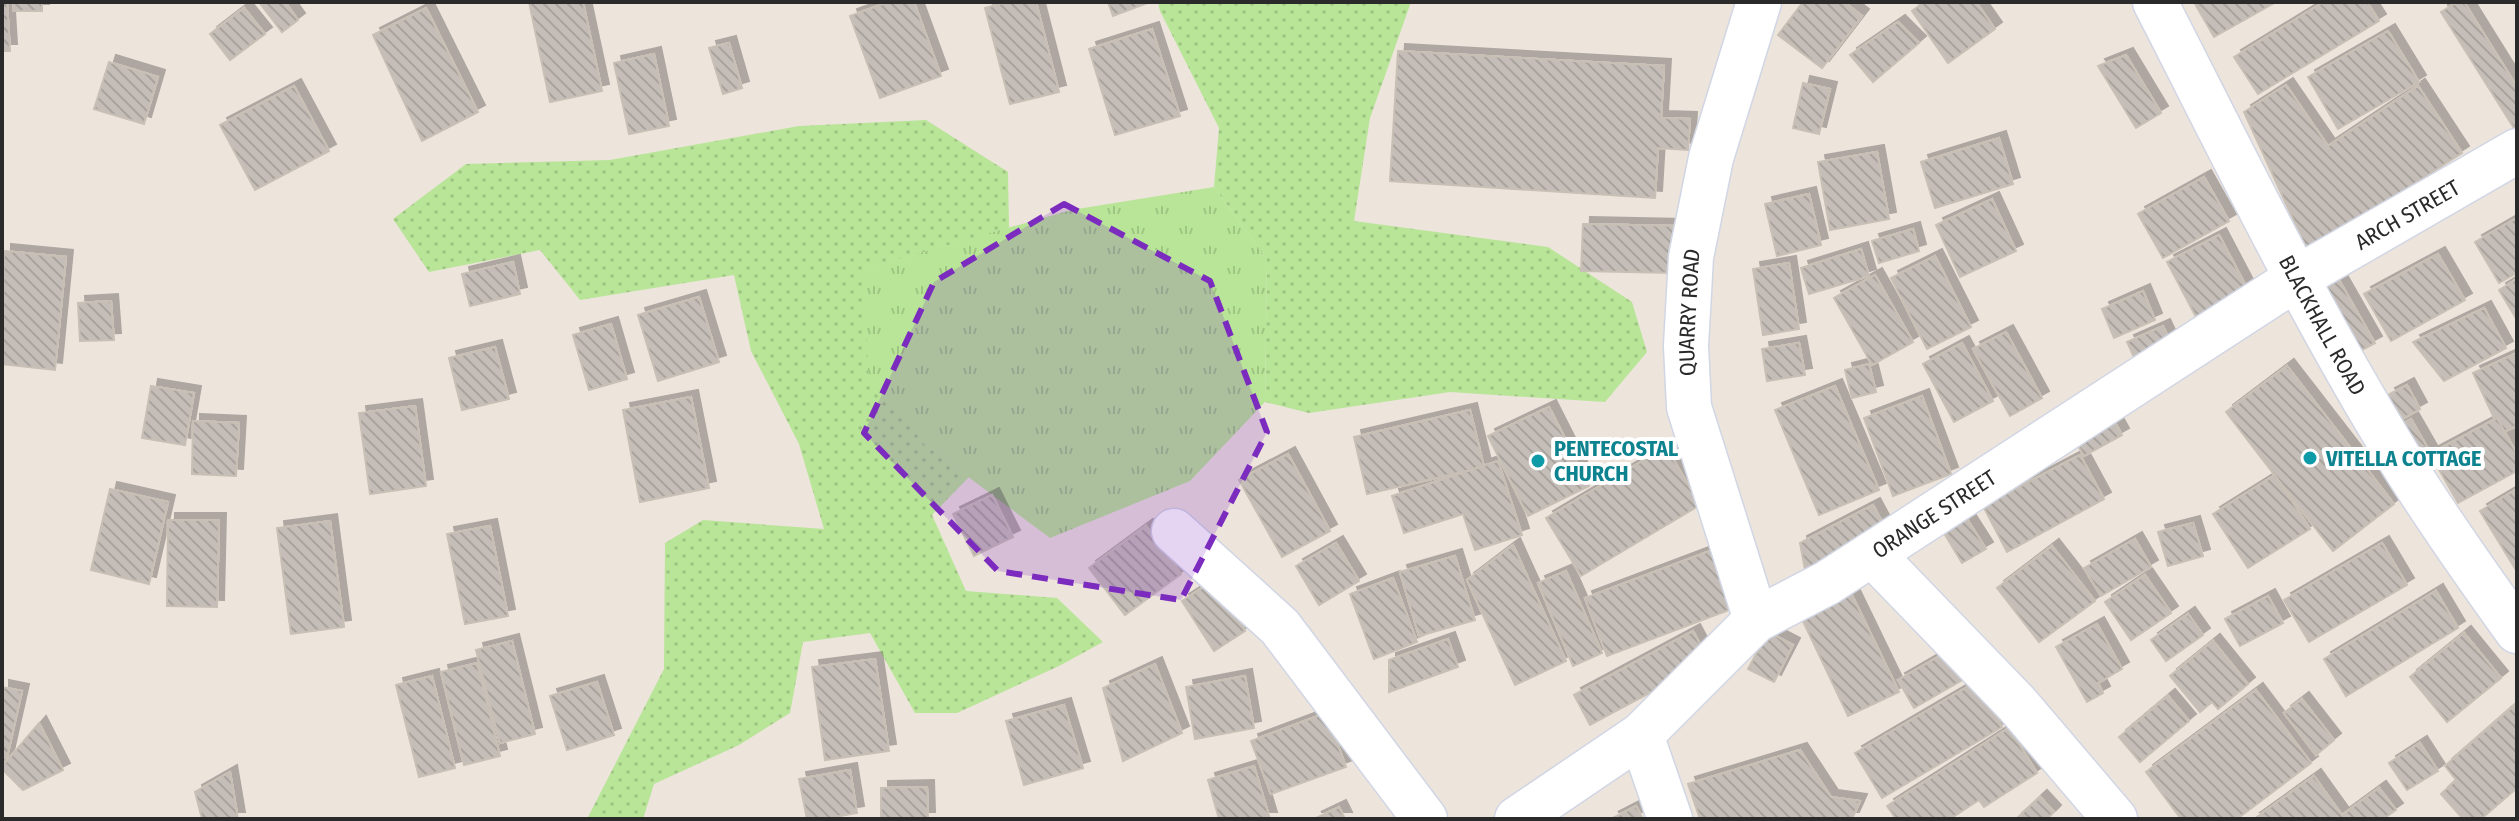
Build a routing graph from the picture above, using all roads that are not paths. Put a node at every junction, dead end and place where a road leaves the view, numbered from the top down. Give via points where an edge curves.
1 (2155, 2) edge
2 (1749, 4) edge
3 (2517, 151) edge
4 (2297, 278) junction
5 (1174, 531) dead end
6 (1872, 554) junction
7 (1756, 620) junction
8 (2517, 631) edge
9 (1641, 735) junction
10 (1425, 819) edge
11 (1517, 819) edge
12 (1670, 819) edge
13 (2115, 819) edge

1 - 4 street, BLACKHALL ROAD
2 - 7 street, QUARRY ROAD via 1691,257 1686,346 1689,407
3 - 4 street, ARCH STREET
4 - 6 street, ORANGE STREET
4 - 8 street, BLACKHALL ROAD via 2397,455
5 - 10 street via 1280,627
6 - 7 street
6 - 13 street, ORANGE STREET via 2017,704
7 - 9 street
9 - 11 street
9 - 12 street

